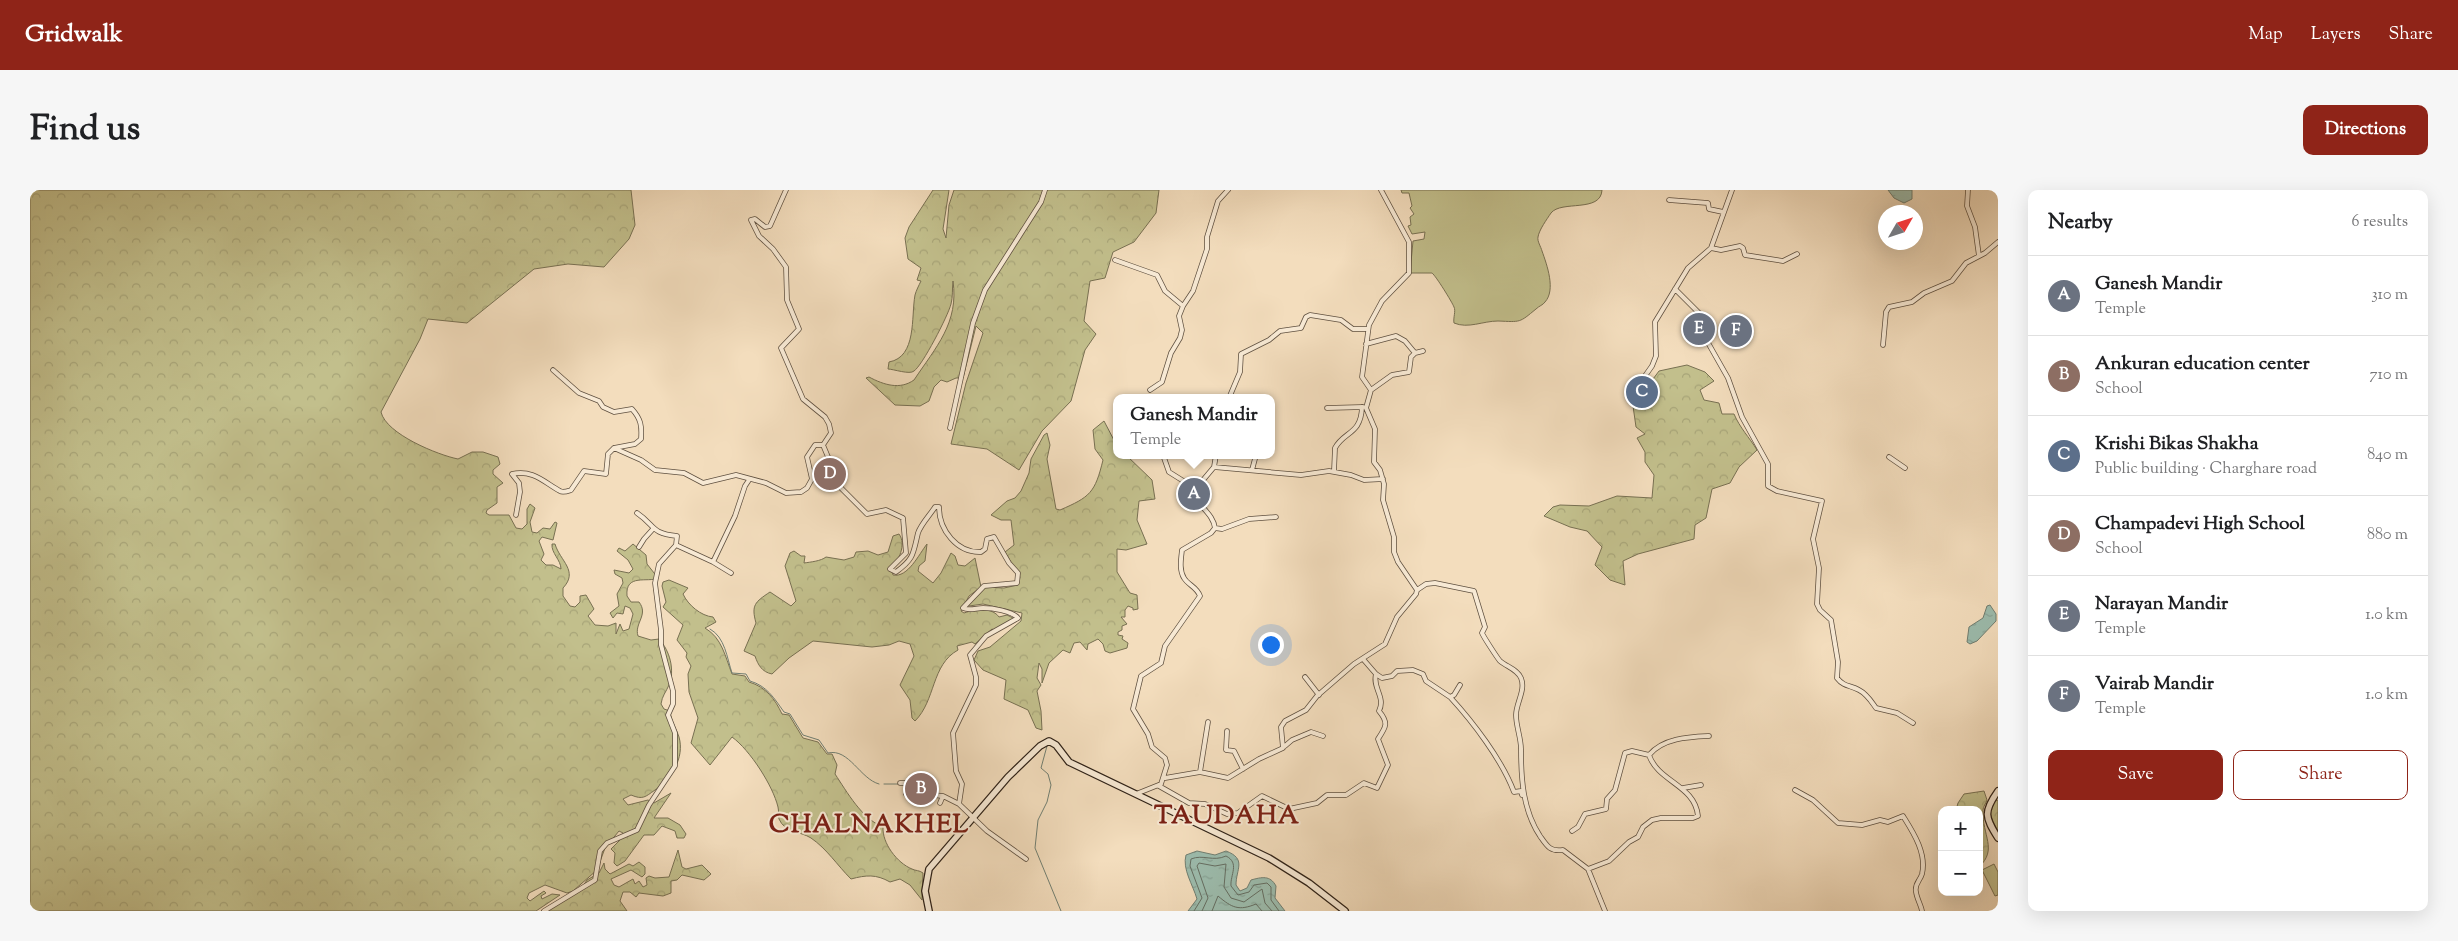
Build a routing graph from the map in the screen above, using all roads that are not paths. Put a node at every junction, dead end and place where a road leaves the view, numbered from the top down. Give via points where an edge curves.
1 (786, 190) edge
2 (1046, 190) edge
3 (1228, 190) edge
4 (1381, 190) edge
5 (1732, 190) edge
6 (1968, 190) edge
7 (1669, 200) dead end
8 (1723, 212) junction
9 (1998, 242) edge
10 (1711, 248) junction
11 (1797, 254) dead end
12 (1980, 256) junction
13 (1115, 260) dead end
14 (1675, 289) junction
15 (1182, 306) junction
16 (1368, 329) junction
17 (1366, 344) junction
18 (1883, 345) dead end
19 (1423, 351) dead end
20 (1415, 353) junction
21 (553, 370) dead end
22 (1640, 383) dead end
23 (1150, 390) dead end
24 (1371, 390) junction
25 (1231, 394) edge
26 (1364, 407) junction
27 (1327, 408) dead end
28 (950, 428) dead end
29 (823, 445) junction
30 (614, 448) junction
31 (1889, 457) dead end
32 (1164, 459) edge
33 (1215, 459) edge
34 (1255, 459) edge
35 (1214, 467) junction
36 (1906, 468) dead end
37 (1252, 470) junction
38 (1334, 471) junction
39 (1382, 479) junction
40 (749, 480) junction
41 (1193, 492) junction
42 (637, 512) dead end
43 (516, 515) dead end
44 (1276, 516) dead end
45 (1214, 528) junction
46 (653, 529) junction
47 (676, 545) junction
48 (639, 547) dead end
49 (713, 562) junction
50 (731, 573) dead end
51 (1417, 590) junction
52 (1364, 660) junction
53 (1376, 674) junction
54 (1305, 677) dead end
55 (1460, 685) dead end
56 (1319, 695) junction
57 (1450, 696) junction
58 (1208, 722) dead end
59 (1913, 723) dead end
60 (1227, 732) dead end
61 (1324, 736) dead end
62 (1709, 736) dead end
63 (1285, 746) junction
64 (1649, 755) junction
65 (1243, 769) junction
66 (1200, 772) junction
67 (1165, 778) junction
68 (900, 783) dead end
69 (1701, 785) dead end
70 (1159, 786) junction
71 (912, 788) junction
72 (1683, 788) junction
73 (1795, 790) dead end
74 (1998, 791) edge
75 (906, 794) dead end
76 (1134, 794) junction
77 (1524, 798) junction
78 (959, 804) junction
79 (973, 817) junction
80 (1572, 831) dead end
81 (1998, 838) edge
82 (1026, 859) dead end
83 (1588, 869) junction
84 (544, 911) edge
85 (929, 911) edge
86 (1345, 911) edge
87 (1605, 911) edge
88 (1922, 911) edge

1 - 29 street via 770,226 751,220 759,236 786,266 787,300 799,329 781,348 803,399 829,424 831,433
2 - 28 street via 985,290 973,323
3 - 15 street via 1218,201 1193,292
4 - 16 street via 1409,242 1409,273 1382,301
5 - 8 street
6 - 12 street via 1967,206
7 - 8 street via 1708,203 1709,210
8 - 10 street
9 - 12 street
10 - 11 street via 1721,250 1740,246 1745,255 1783,261
10 - 14 street via 1688,268
12 - 18 street via 1966,263 1952,281 1912,302 1890,307 1886,312
13 - 15 street via 1158,275 1165,291
14 - 22 street via 1655,322 1656,356
14 - 59 street via 1699,313 1706,327 1707,341 1728,378 1742,418 1768,464 1768,486 1822,501 1813,539 1819,568 1817,604 1831,620 1838,662 1837,678 1845,686 1868,695 1876,708 1897,713
15 - 23 street via 1180,338 1171,353 1162,382
16 - 17 street
16 - 25 street via 1352,329 1341,320 1310,315 1301,328 1280,331 1241,354 1240,372
17 - 20 street via 1396,336
17 - 24 street via 1362,378
19 - 20 street
20 - 24 street via 1407,374 1392,376
21 - 30 street via 579,393 599,401 603,407 614,412 632,409 638,416 642,427 641,439 635,444
24 - 26 street
26 - 27 street
26 - 38 street via 1358,424 1335,448
26 - 39 street via 1375,428 1374,462
29 - 40 street via 815,445 809,452 807,460 812,479 804,491 786,493 766,483
29 - 78 street via 842,488 862,511 873,514 886,510 903,518 906,553 890,567 893,572 915,553 918,532 935,506 939,507 941,524 958,546 968,552 981,552 987,539 994,537 1018,573 1017,583 984,586 963,608 982,608 1013,614 1018,618 986,636 970,655 976,685 953,733 956,771 962,784
30 - 40 street via 655,470 684,473 703,483 730,475
30 - 43 street via 608,454 606,474 584,471 571,490 560,491 536,476 512,474 519,483 520,492
31 - 36 street
32 - 41 street via 1169,472 1185,482
33 - 35 street
34 - 37 street
35 - 37 street
35 - 41 street
37 - 38 street via 1301,475
38 - 39 street via 1364,480
39 - 51 street via 1394,552
40 - 49 street
41 - 45 street via 1196,501 1212,517
42 - 46 street
44 - 45 street
45 - 67 street via 1182,550 1184,580 1200,596 1165,646 1161,663 1144,672 1138,680 1133,709 1152,747 1166,760
46 - 47 street via 664,536 677,536
46 - 48 street
47 - 49 street
47 - 84 street via 660,564 655,583 661,645 673,691 673,704 668,715 675,733 675,766 637,830 607,843 600,851 595,880
49 - 50 street
51 - 52 street via 1398,617 1385,644
51 - 77 street via 1435,583 1473,590 1485,628 1484,638 1500,661 1521,678 1522,690 1516,714
52 - 53 street
52 - 56 street via 1354,664
53 - 57 street via 1382,678 1397,671 1414,670
53 - 70 street via 1376,686 1381,696 1379,711 1387,726 1378,739 1388,765 1377,788 1364,782 1346,795 1327,795 1317,803 1286,809 1262,796 1232,814 1205,804 1189,803
54 - 56 street
55 - 57 street
56 - 63 street via 1306,710 1283,724
57 - 77 street via 1477,730 1514,792 1521,792
58 - 66 street
60 - 65 street via 1226,750 1234,751
61 - 63 street via 1311,732
62 - 64 street via 1667,743
63 - 65 street
64 - 72 street via 1664,777
64 - 80 street via 1632,751 1625,753 1615,790 1607,799 1606,810 1585,814
65 - 66 street via 1228,778
66 - 67 street
67 - 70 street
68 - 71 street via 907,783
69 - 72 street
70 - 76 street
71 - 75 street
71 - 78 street
72 - 83 street via 1697,808 1698,816 1652,820 1638,837 1609,861
73 - 88 street via 1813,800 1838,823 1862,825 1880,820 1888,822 1903,816 1916,837 1921,855 1922,874 1916,884 1916,892
74 - 81 main road via 1986,812
76 - 79 main road via 1069,762 1049,741 1008,777
76 - 86 main road via 1270,858
77 - 83 street via 1533,828 1546,847 1556,852 1563,850
78 - 79 street
79 - 82 street
79 - 85 main road via 927,874 925,891
83 - 87 street

